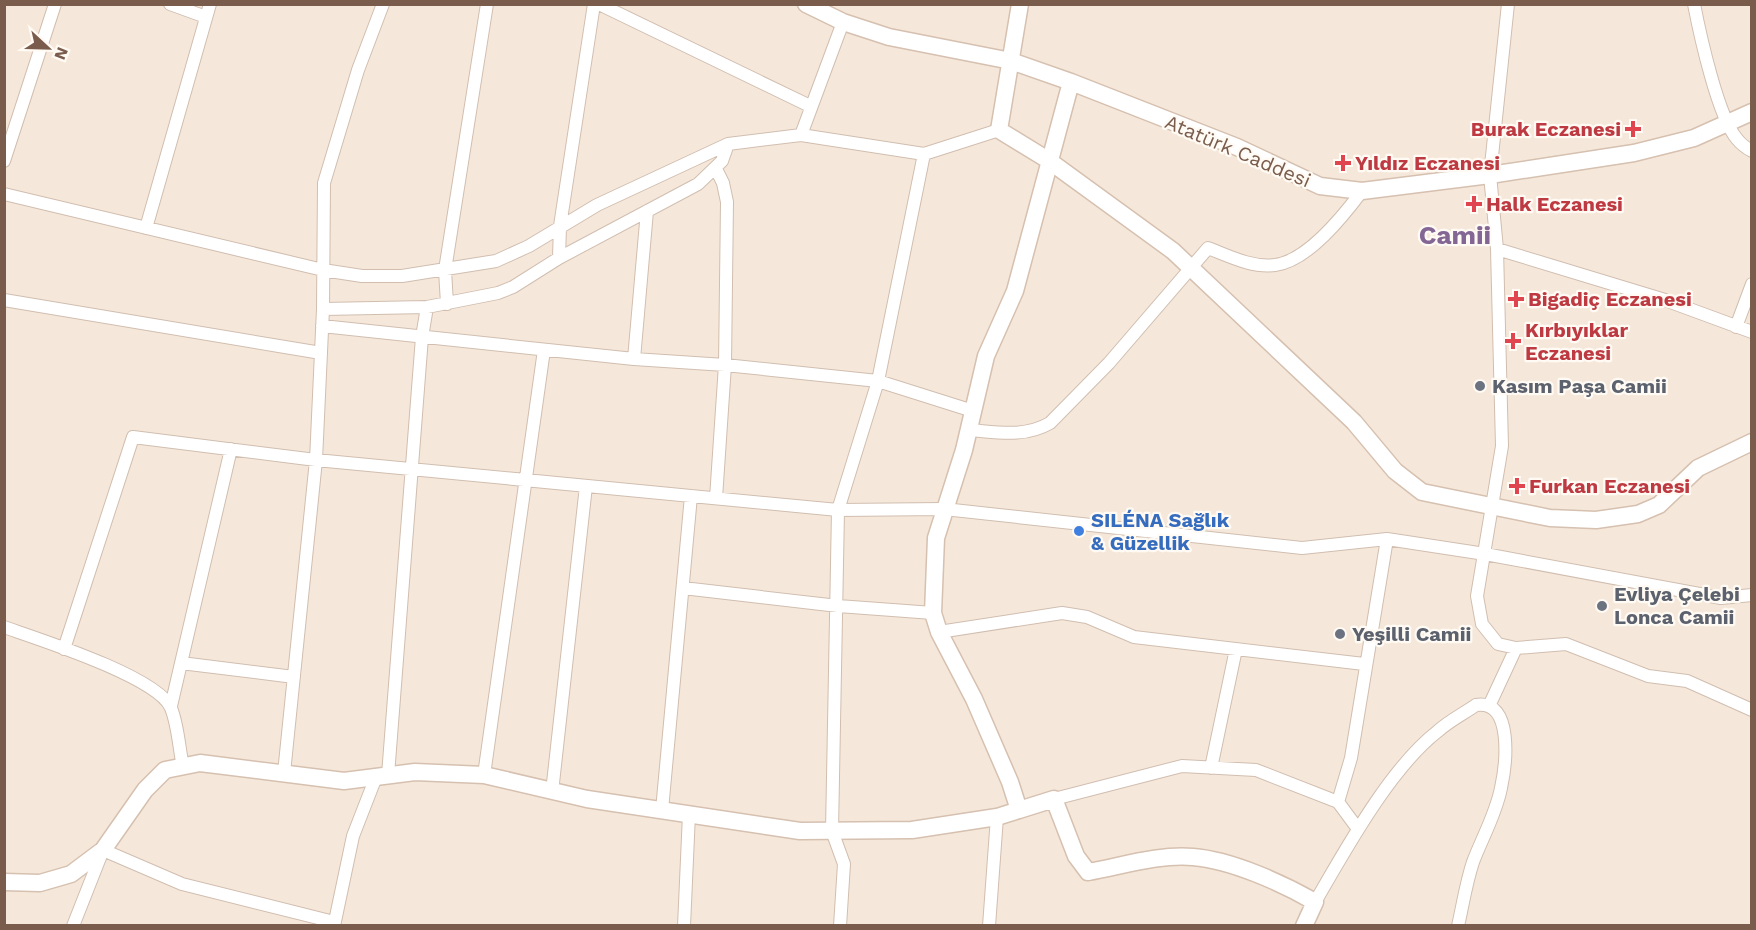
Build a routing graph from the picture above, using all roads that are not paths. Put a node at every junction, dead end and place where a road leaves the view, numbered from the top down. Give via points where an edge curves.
1 (55, 4) edge
2 (170, 4) edge
3 (210, 4) edge
4 (383, 4) edge
5 (487, 4) edge
6 (594, 4) edge
7 (599, 4) edge
8 (806, 4) edge
9 (1020, 4) edge
10 (1508, 4) edge
11 (1694, 4) edge
12 (206, 17) junction
13 (843, 22) junction
14 (1011, 61) junction
15 (1071, 82) junction
16 (810, 106) junction
17 (1752, 112) edge
18 (1728, 124) junction
19 (999, 130) junction
20 (801, 135) junction
21 (728, 144) junction
22 (1752, 151) edge
23 (924, 154) junction
24 (4, 160) edge
25 (1048, 160) junction
26 (716, 169) junction
27 (1490, 175) junction
28 (1362, 191) junction
29 (4, 194) edge
30 (648, 211) junction
31 (560, 226) junction
32 (146, 228) junction
33 (1497, 249) junction
34 (559, 258) junction
35 (1193, 268) junction
36 (323, 270) junction
37 (445, 270) junction
38 (1752, 284) edge
39 (4, 300) edge
40 (447, 304) junction
41 (427, 307) junction
42 (323, 309) junction
43 (322, 326) junction
44 (1736, 327) junction
45 (1752, 332) edge
46 (422, 337) junction
47 (544, 350) junction
48 (321, 353) junction
49 (634, 359) junction
50 (724, 365) junction
51 (878, 381) junction
52 (973, 411) junction
53 (969, 430) junction
54 (1752, 442) edge
55 (231, 449) junction
56 (316, 460) junction
57 (414, 469) junction
58 (526, 479) junction
59 (586, 486) junction
60 (691, 496) junction
61 (716, 498) junction
62 (1493, 505) junction
63 (944, 509) junction
64 (838, 510) junction
65 (1387, 539) junction
66 (1485, 554) junction
67 (683, 588) junction
68 (1752, 595) edge
69 (838, 606) junction
70 (933, 613) junction
71 (4, 627) edge
72 (939, 632) junction
73 (1516, 648) junction
74 (64, 649) junction
75 (1236, 649) junction
76 (181, 663) junction
77 (1364, 664) junction
78 (294, 677) junction
79 (171, 706) junction
80 (1489, 706) junction
81 (1752, 710) edge
82 (183, 767) junction
83 (1211, 768) junction
84 (284, 774) junction
85 (484, 775) junction
86 (382, 776) junction
87 (552, 792) junction
88 (1054, 799) junction
89 (1338, 802) junction
90 (662, 810) junction
91 (1019, 810) junction
92 (689, 814) junction
93 (997, 817) junction
94 (1358, 829) junction
95 (832, 831) junction
96 (103, 850) junction
97 (4, 882) edge
98 (1315, 902) junction
99 (334, 924) edge
100 (72, 926) edge
101 (684, 926) edge
102 (840, 926) edge
103 (989, 926) edge
104 (1304, 926) edge
105 (1458, 926) edge

1 - 24 street
2 - 12 street
3 - 12 street
4 - 36 street via 358,70 324,183
5 - 37 street
6 - 31 street
7 - 16 street
8 - 13 street, Atatürk Caddesi
9 - 14 street
10 - 27 street
11 - 18 street via 1701,41
12 - 32 street
13 - 14 street, Atatürk Caddesi via 889,37
13 - 16 street
14 - 15 street, Atatürk Caddesi
14 - 19 street
15 - 25 street
15 - 28 street, Atatürk Caddesi via 1237,147 1320,186
16 - 20 street
17 - 18 street, Atatürk Caddesi
18 - 22 street via 1736,139
18 - 27 street, Atatürk Caddesi via 1665,146
19 - 23 street
19 - 25 street
20 - 21 street
20 - 23 street
21 - 26 street
21 - 31 street
23 - 51 street
25 - 35 street
25 - 52 street via 1015,291 986,356
26 - 30 street via 698,184
26 - 50 street via 727,202
27 - 28 street, Atatürk Caddesi
27 - 33 street
28 - 35 street via 1341,220 1308,250 1276,265 1248,263 1208,249
29 - 32 street
30 - 34 street
30 - 49 street
31 - 34 street
31 - 37 street via 496,261
32 - 36 street
33 - 44 street via 1665,300
33 - 62 street via 1502,446
34 - 40 street via 513,287
35 - 53 street via 1050,423 1021,434
35 - 62 street via 1354,422 1395,471 1422,492
36 - 37 street via 381,277
36 - 42 street
37 - 40 street
38 - 44 street
39 - 48 street
40 - 41 street
41 - 42 street
41 - 46 street
42 - 43 street
43 - 46 street
43 - 48 street
44 - 45 street
46 - 47 street
46 - 57 street
47 - 49 street
47 - 58 street
48 - 56 street
49 - 50 street
50 - 51 street
50 - 61 street
51 - 52 street
51 - 64 street
52 - 53 street
53 - 63 street
54 - 62 street via 1698,468 1659,505 1638,514 1596,520 1550,518
55 - 56 street
55 - 74 street via 133,437
55 - 76 street
56 - 57 street
56 - 78 street
57 - 58 street
57 - 86 street
58 - 59 street
58 - 85 street
59 - 60 street
59 - 87 street
60 - 61 street
60 - 67 street
61 - 64 street
62 - 66 street
63 - 64 street
63 - 65 street via 1302,548
63 - 70 street via 936,538
64 - 69 street
65 - 66 street
65 - 77 street
66 - 68 street via 1721,598
66 - 73 street via 1477,596 1482,624 1498,644
67 - 69 street
67 - 90 street
69 - 70 street
69 - 95 street
70 - 72 street
71 - 74 street
72 - 75 street via 1062,613 1087,617 1134,637
72 - 91 street via 974,699
73 - 80 street
73 - 81 street via 1566,644 1648,676 1687,681
74 - 79 street via 145,684
75 - 77 street
75 - 83 street
76 - 78 street
76 - 79 street
77 - 89 street via 1351,758
78 - 84 street
79 - 82 street
80 - 94 street via 1476,705 1437,731 1409,760
80 - 105 street via 1502,720 1503,774 1496,805 1467,883
82 - 84 street via 200,763
82 - 96 street via 165,770 145,790
83 - 88 street via 1182,766
83 - 89 street via 1256,770
84 - 86 street via 344,781
85 - 86 street via 415,772
85 - 87 street
86 - 99 street via 353,836
87 - 90 street
88 - 91 street
88 - 98 street via 1076,856 1088,872 1193,857 1231,866
89 - 94 street
90 - 92 street
91 - 93 street
92 - 95 street via 800,831
92 - 101 street
93 - 95 street via 912,830
93 - 103 street
94 - 98 street
95 - 102 street via 844,864
96 - 97 street via 71,874 40,883
96 - 99 street via 182,884
96 - 100 street
98 - 104 street

